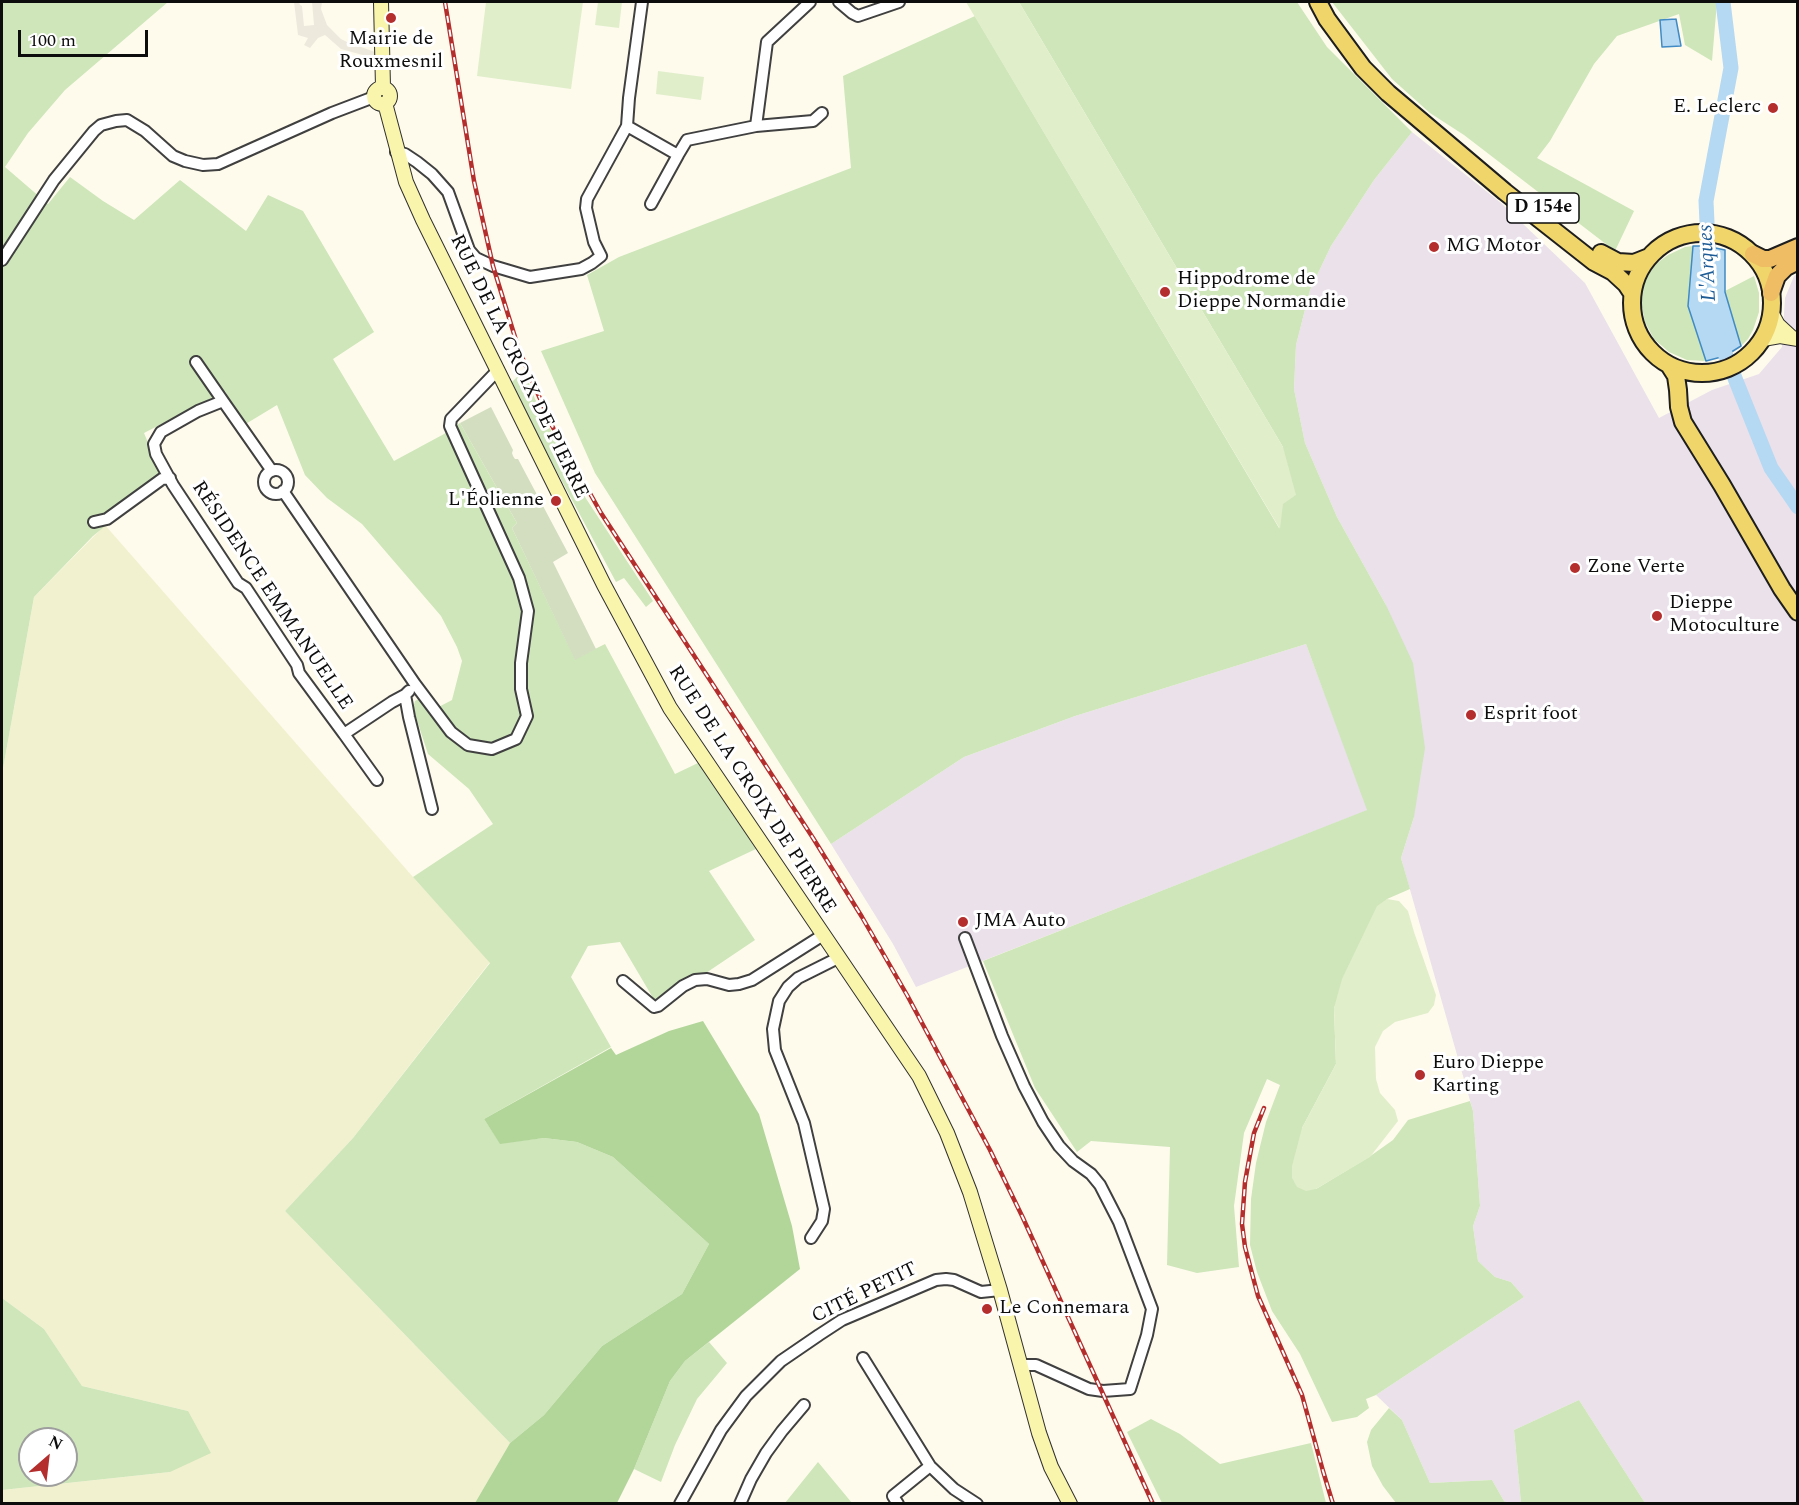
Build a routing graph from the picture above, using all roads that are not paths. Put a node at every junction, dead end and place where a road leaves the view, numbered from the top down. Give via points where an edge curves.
1 (381, 2) edge
2 (642, 2) edge
3 (810, 2) edge
4 (839, 2) edge
5 (899, 2) edge
6 (1318, 2) edge
7 (380, 96) junction
8 (822, 113) dead end
9 (627, 126) junction
10 (756, 126) junction
11 (1440, 136) junction
12 (396, 152) junction
13 (678, 155) junction
14 (651, 204) dead end
15 (1797, 247) edge
16 (1753, 254) junction
17 (1649, 257) junction
18 (2, 260) edge
19 (1797, 261) edge
20 (1632, 293) junction
21 (1771, 293) junction
22 (1772, 314) junction
23 (1794, 338) edge
24 (1763, 339) junction
25 (196, 362) dead end
26 (1669, 365) junction
27 (498, 370) junction
28 (1705, 372) junction
29 (223, 401) junction
30 (272, 471) junction
31 (170, 478) junction
32 (284, 491) junction
33 (94, 522) dead end
34 (1797, 611) edge
35 (415, 684) junction
36 (405, 695) junction
37 (344, 734) junction
38 (377, 780) dead end
39 (432, 809) dead end
40 (823, 935) junction
41 (965, 938) dead end
42 (838, 958) junction
43 (623, 981) dead end
44 (811, 1238) dead end
45 (1000, 1290) junction
46 (863, 1358) dead end
47 (1020, 1365) junction
48 (804, 1406) dead end
49 (930, 1466) junction
50 (680, 1503) edge
51 (740, 1503) edge
52 (898, 1503) edge
53 (977, 1503) edge
54 (1070, 1503) edge

1 - 7 main road, RUE DE LA CROIX DE PIERRE
2 - 9 street
3 - 10 street via 767,42
4 - 5 street via 858,16
6 - 11 main road, D 154e via 1363,68
7 - 12 main road, RUE DE LA CROIX DE PIERRE
7 - 18 street via 322,117 218,164 203,165 173,156 145,130 127,120 101,125 54,180
8 - 10 street via 813,121
9 - 12 street via 586,199 600,256 581,269 539,277 521,275 476,258 469,250 448,192 417,162
9 - 13 street
10 - 13 street via 687,140
11 - 17 main road, D 154e via 1494,171 1601,253 1618,262 1634,263
11 - 20 main road, D 154e via 1564,239 1613,272
12 - 27 main road, RUE DE LA CROIX DE PIERRE via 423,220
13 - 14 street
15 - 16 highway via 1770,259
16 - 17 main road via 1727,237 1694,232 1660,246
16 - 21 main road via 1768,279
17 - 20 main road
19 - 21 highway via 1777,276
20 - 26 main road via 1633,317 1642,339 1649,351
21 - 22 main road
22 - 23 main road via 1778,325
22 - 24 main road
23 - 24 main road
24 - 28 main road via 1733,366
25 - 29 street
26 - 28 main road
26 - 34 main road via 1676,376 1683,422
27 - 35 street via 451,420 450,426 519,578 528,611 521,663 527,716 516,739 492,749 468,745 451,732
27 - 40 main road, RUE DE LA CROIX DE PIERRE via 604,585 670,708
28 - 34 main road via 1692,379 1689,387 1690,413 1755,521 1785,577
29 - 30 street
29 - 31 street, RÉSIDENCE EMMANUELLE via 159,435 154,444 156,454
30 - 32 street via 286,475
30 - 32 street via 265,480 267,489 274,494
31 - 33 street, RÉSIDENCE EMMANUELLE via 162,479 107,519
31 - 37 street, RÉSIDENCE EMMANUELLE via 297,665 299,674
32 - 35 street
35 - 36 street, RÉSIDENCE EMMANUELLE
36 - 37 street, RÉSIDENCE EMMANUELLE
36 - 39 street
37 - 38 street, RÉSIDENCE EMMANUELLE
40 - 42 main road, RUE DE LA CROIX DE PIERRE
40 - 43 street via 752,980 729,985 694,980 654,1007
41 - 47 street via 1024,1086 1059,1146 1100,1185 1119,1222 1152,1309 1130,1389 1089,1389 1036,1365
42 - 44 street via 788,987 779,1001 773,1029 774,1050 804,1123 824,1209 822,1221
42 - 45 main road, RUE DE LA CROIX DE PIERRE via 919,1076 947,1133
45 - 47 main road, RUE DE LA CROIX DE PIERRE
45 - 50 street, CITÉ PETIT via 981,1292 954,1280 936,1280 842,1320 819,1335 781,1361 746,1396 720,1430
46 - 49 street
47 - 54 main road, RUE DE LA CROIX DE PIERRE via 1051,1467
48 - 51 street via 766,1453
49 - 52 street via 893,1496
49 - 53 street

